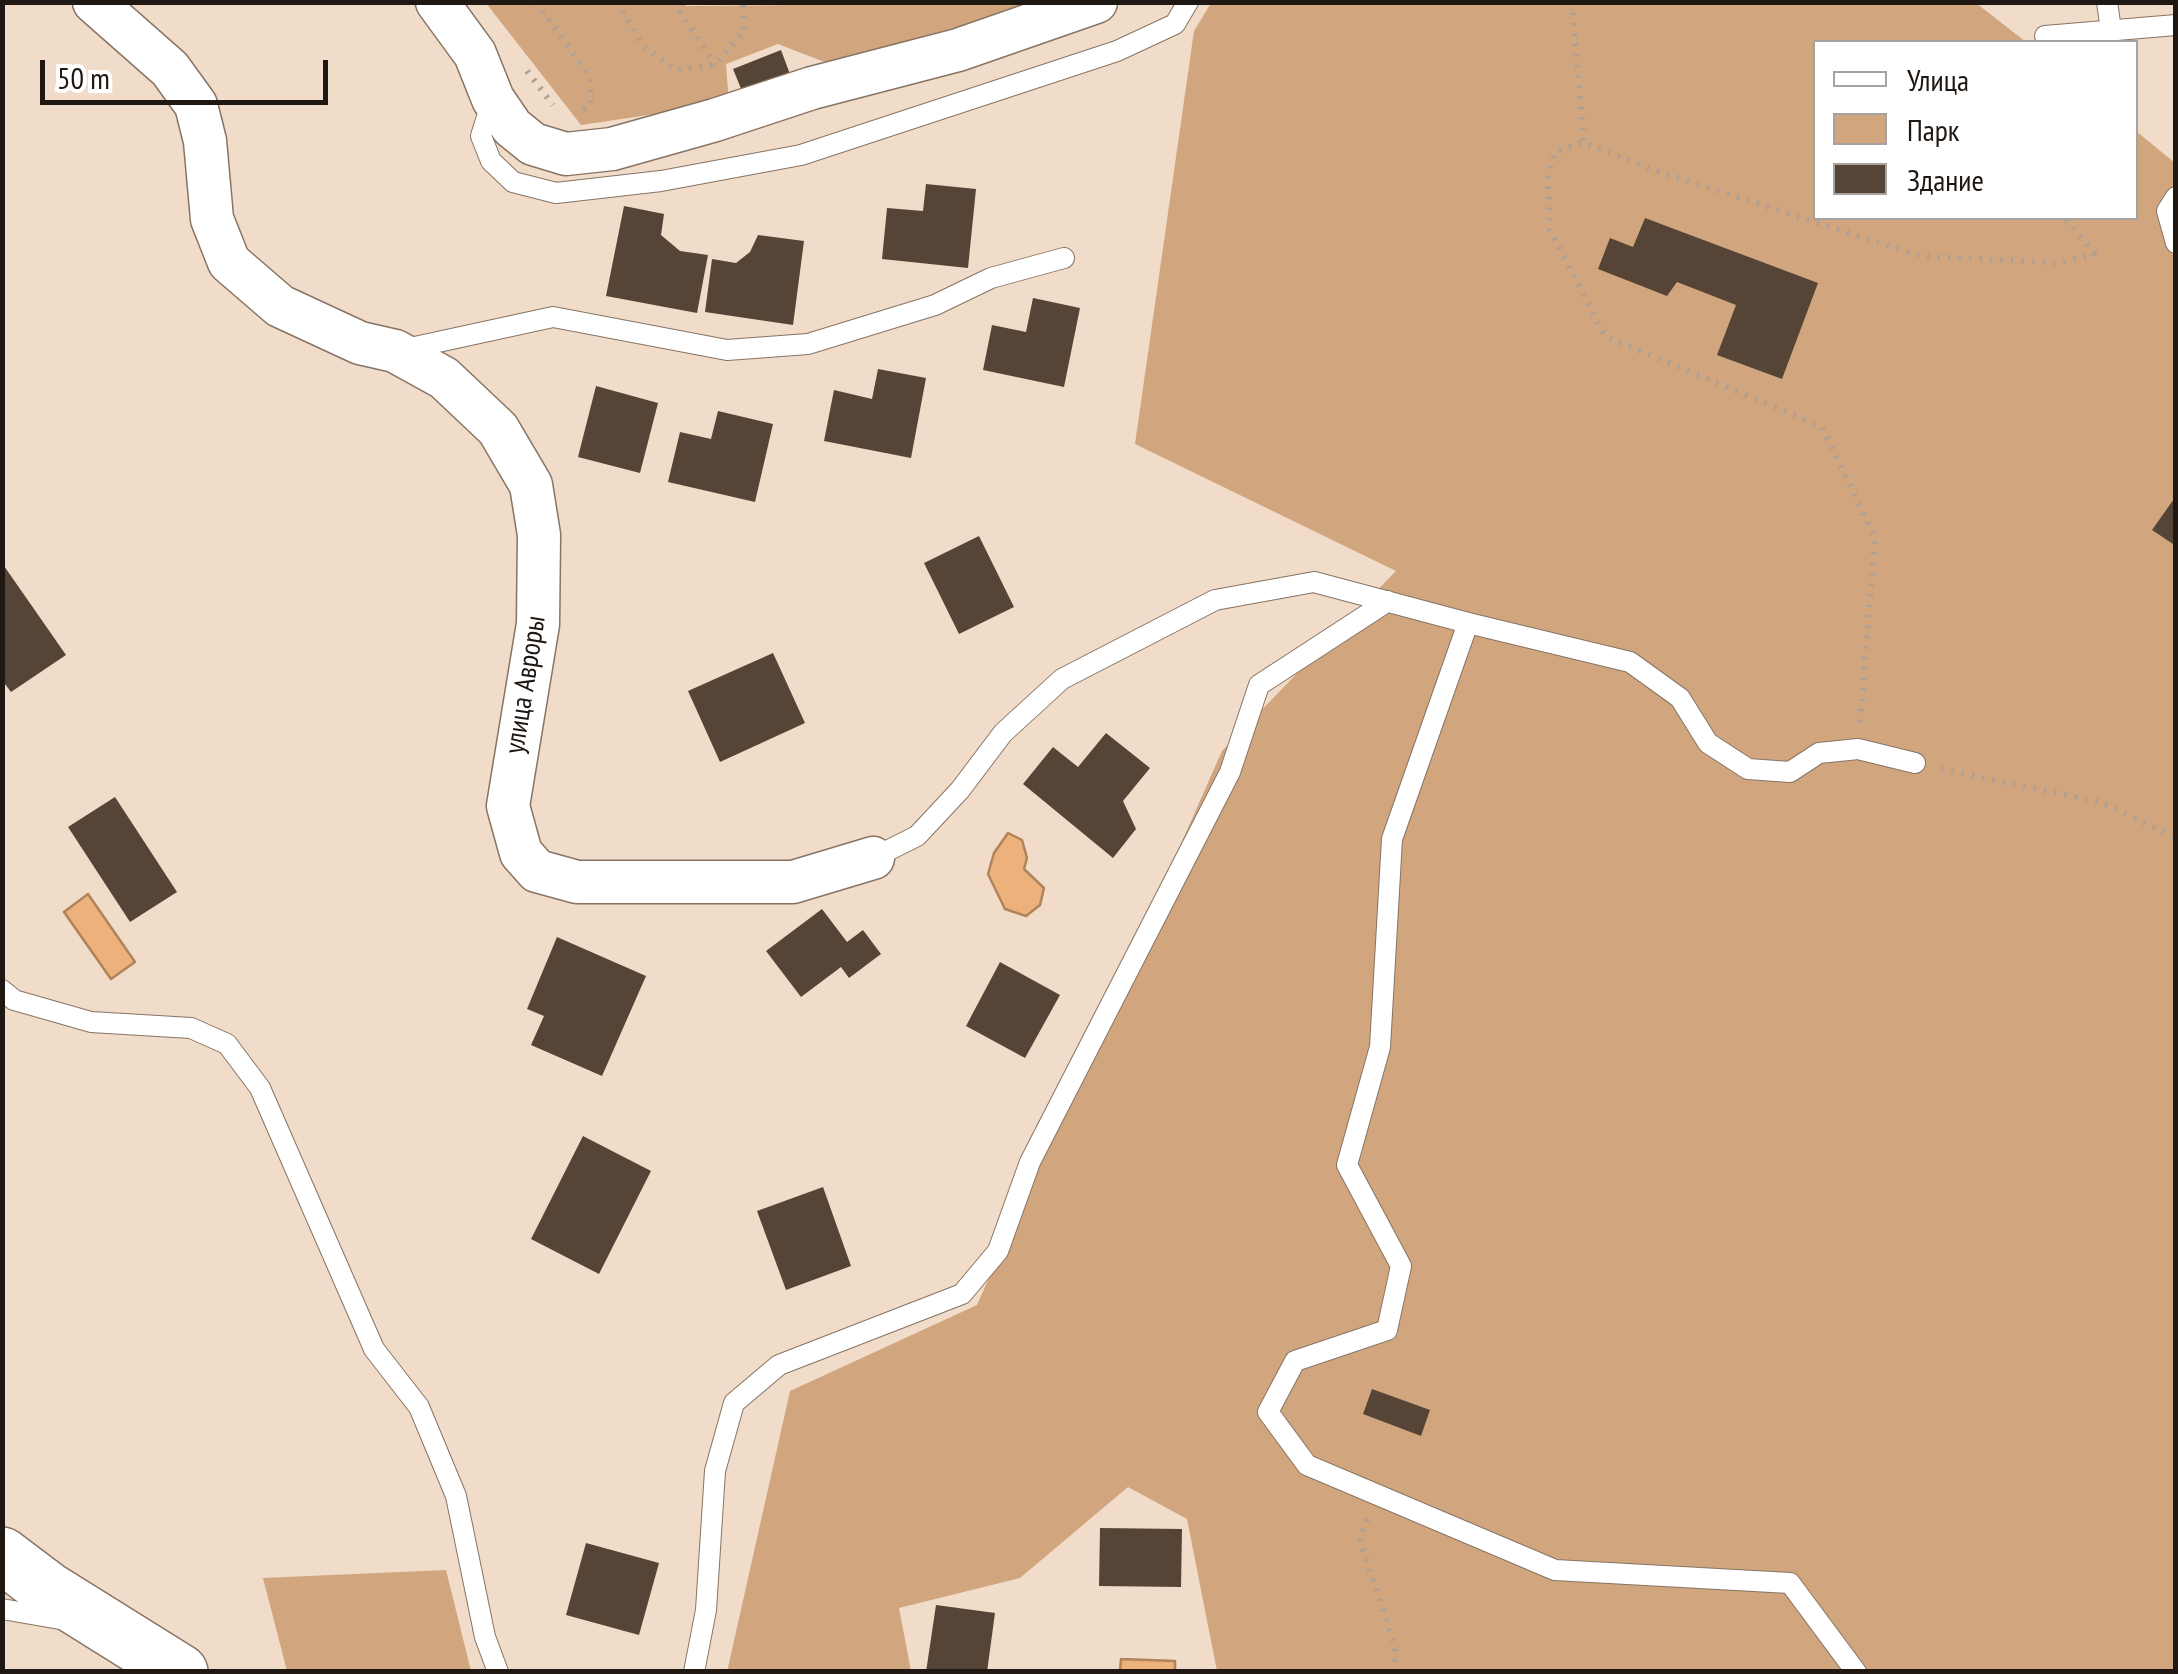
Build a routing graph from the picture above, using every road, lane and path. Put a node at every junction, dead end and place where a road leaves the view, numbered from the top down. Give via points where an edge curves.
1 (94, 2) edge
2 (437, 2) edge
3 (536, 2) edge
4 (617, 2) edge
5 (674, 2) edge
6 (743, 2) edge
7 (1096, 2) edge
8 (1188, 2) edge
9 (1572, 2) edge
10 (2107, 2) edge
11 (2176, 25) edge
12 (2110, 30) junction
13 (2046, 36) dead end
14 (519, 60) dead end
15 (715, 65) junction
16 (493, 99) junction
17 (564, 109) dead end
18 (577, 114) dead end
19 (1584, 142) junction
20 (2176, 196) edge
21 (2066, 220) edge
22 (2176, 243) edge
23 (1064, 258) dead end
24 (395, 351) junction
25 (1388, 601) junction
26 (1468, 623) junction
27 (1858, 748) junction
28 (1915, 763) joint
29 (2176, 838) edge
30 (873, 858) joint
31 (2, 990) edge
32 (1374, 1493) junction
33 (2, 1555) edge
34 (2, 1609) edge
35 (106, 1626) junction
36 (180, 1672) edge
37 (498, 1672) edge
38 (694, 1672) edge
39 (1395, 1672) edge
40 (1856, 1672) edge

1 - 24 street, улица Авроры via 170,69 196,105 212,219 228,262 280,306 360,343
2 - 16 street via 475,54
3 - 18 path via 590,78 592,104
4 - 15 path via 643,46 676,70
5 - 15 path
6 - 15 path via 744,32
7 - 16 street via 958,50 612,150 566,154 534,144
8 - 16 lane via 1175,24 1099,58 800,155 661,181 556,193 513,182 490,161 481,136
9 - 19 path
10 - 12 lane
11 - 12 lane
12 - 13 lane
14 - 17 path via 552,104
19 - 21 path via 1920,256 2060,262 2094,254
19 - 27 path via 1556,152 1548,176 1550,230 1605,336 1822,427 1874,538
20 - 22 lane via 2167,211
23 - 24 lane via 808,344 726,350 553,317
24 - 30 street, улица Авроры via 444,378 498,429 530,485 538,534 538,624 508,806 521,853 537,871 578,882 793,882
25 - 26 lane
25 - 30 lane via 1314,582 1215,600 1062,679 1002,733 917,836
25 - 38 lane via 1260,685 1230,772 1030,1162 998,1251 962,1294 778,1365 734,1404 714,1471 706,1610
26 - 27 lane via 1630,662 1680,698 1708,742 1748,768 1790,772 1820,753
26 - 32 lane via 1392,839 1380,1047 1347,1166 1401,1266 1387,1330 1295,1360 1268,1412 1307,1465
27 - 28 lane
28 - 29 path via 2101,802
31 - 37 lane via 14,1000 91,1022 191,1028 226,1044 260,1088 374,1349 419,1407 456,1496
32 - 39 path via 1360,1540 1395,1646
32 - 40 lane via 1555,1570 1790,1583
33 - 35 main road
34 - 35 lane
35 - 36 main road

